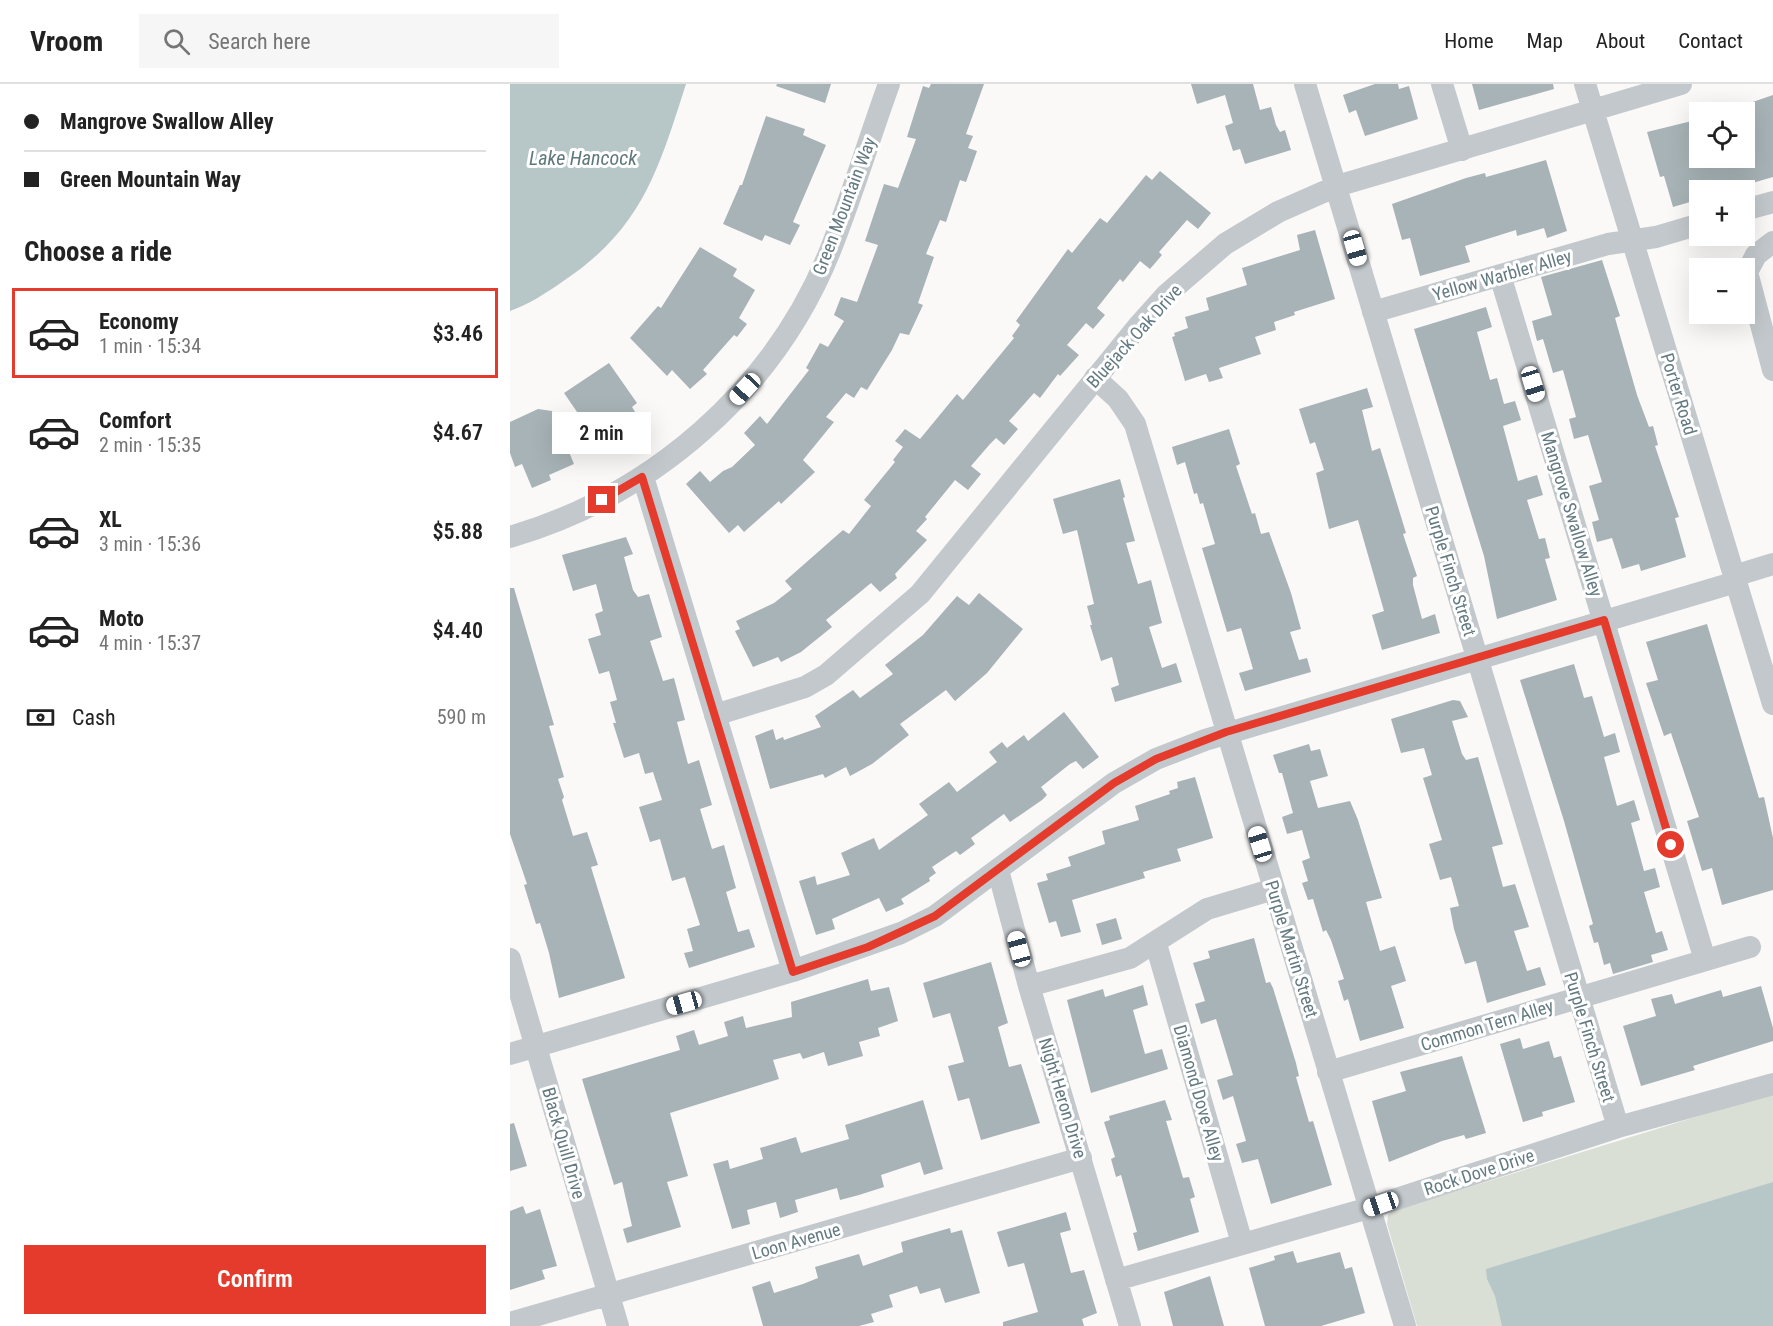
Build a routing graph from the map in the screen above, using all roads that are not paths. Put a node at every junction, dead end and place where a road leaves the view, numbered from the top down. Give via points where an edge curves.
1 (889, 84) edge
2 (1305, 84) edge
3 (1442, 84) edge
4 (1585, 84) edge
5 (1681, 84) edge
6 (1594, 112) junction
7 (1462, 150) junction
8 (1337, 186) junction
9 (1773, 202) edge
10 (1755, 207) edge
11 (1689, 227) edge
12 (1631, 240) junction
13 (1773, 242) edge
14 (1500, 275) junction
15 (1373, 312) junction
16 (1773, 369) edge
17 (1095, 378) junction
18 (642, 477) junction
19 (510, 537) edge
20 (1773, 564) edge
21 (1735, 579) junction
22 (1604, 620) junction
23 (1477, 658) junction
24 (1773, 704) edge
25 (715, 715) junction
26 (1226, 732) junction
27 (998, 870) junction
28 (1274, 890) junction
29 (1156, 944) junction
30 (1749, 947) dead end
31 (510, 959) edge
32 (1705, 960) junction
33 (793, 972) junction
34 (1029, 986) junction
35 (1578, 998) junction
36 (536, 1046) junction
37 (510, 1054) edge
38 (1328, 1072) junction
39 (1773, 1084) edge
40 (1618, 1127) junction
41 (1081, 1158) junction
42 (1369, 1208) junction
43 (1242, 1243) junction
44 (1116, 1280) junction
45 (609, 1295) junction
46 (510, 1323) edge
47 (618, 1326) edge
48 (1130, 1326) edge
49 (1405, 1326) edge

1 - 18 street, Green Mountain Way via 830,252 783,340 731,404 697,436
2 - 8 street, Purple Finch Street
3 - 7 street
4 - 6 street, Porter Road
5 - 6 street, Bluejack Oak Drive
6 - 7 street, Bluejack Oak Drive
6 - 12 street, Porter Road
7 - 8 street, Bluejack Oak Drive
8 - 15 street, Purple Finch Street
8 - 17 street, Bluejack Oak Drive via 1278,212 1225,244 1166,295
9 - 10 street
11 - 12 street, Yellow Warbler Alley
12 - 14 street, Yellow Warbler Alley
12 - 21 street, Porter Road
13 - 16 street via 1756,255 1747,272
14 - 15 street, Yellow Warbler Alley
14 - 22 street, Mangrove Swallow Alley
15 - 23 street, Purple Finch Street
17 - 25 street, Bluejack Oak Drive via 920,594 826,675 805,687
17 - 26 street, Purple Martin Street via 1118,399 1135,424
18 - 19 street, Green Mountain Way via 581,512
18 - 25 street
20 - 21 street
21 - 22 street
21 - 24 street, Porter Road
22 - 23 street
22 - 32 street, Mangrove Swallow Alley
23 - 26 street
23 - 35 street, Purple Finch Street
25 - 33 street
26 - 27 street via 1156,759 1114,783
26 - 28 street, Purple Martin Street
27 - 33 street via 935,916 868,947
27 - 34 street, Night Heron Drive
28 - 29 street via 1207,909
28 - 38 street, Purple Martin Street
29 - 34 street via 1130,958
29 - 43 street, Diamond Dove Alley
30 - 32 street, Common Tern Alley
31 - 36 street, Black Quill Drive
32 - 35 street, Common Tern Alley
33 - 36 street
34 - 41 street, Night Heron Drive
35 - 38 street, Common Tern Alley
35 - 40 street, Purple Finch Street
36 - 37 street
36 - 45 street, Black Quill Drive
38 - 42 street, Purple Martin Street
39 - 40 street, Rock Dove Drive
40 - 42 street, Rock Dove Drive
41 - 44 street, Night Heron Drive
41 - 45 street, Loon Avenue
42 - 43 street, Rock Dove Drive
42 - 49 street, Purple Martin Street
43 - 44 street, Rock Dove Drive
44 - 48 street, Night Heron Drive
45 - 46 street, Loon Avenue
45 - 47 street, Black Quill Drive

